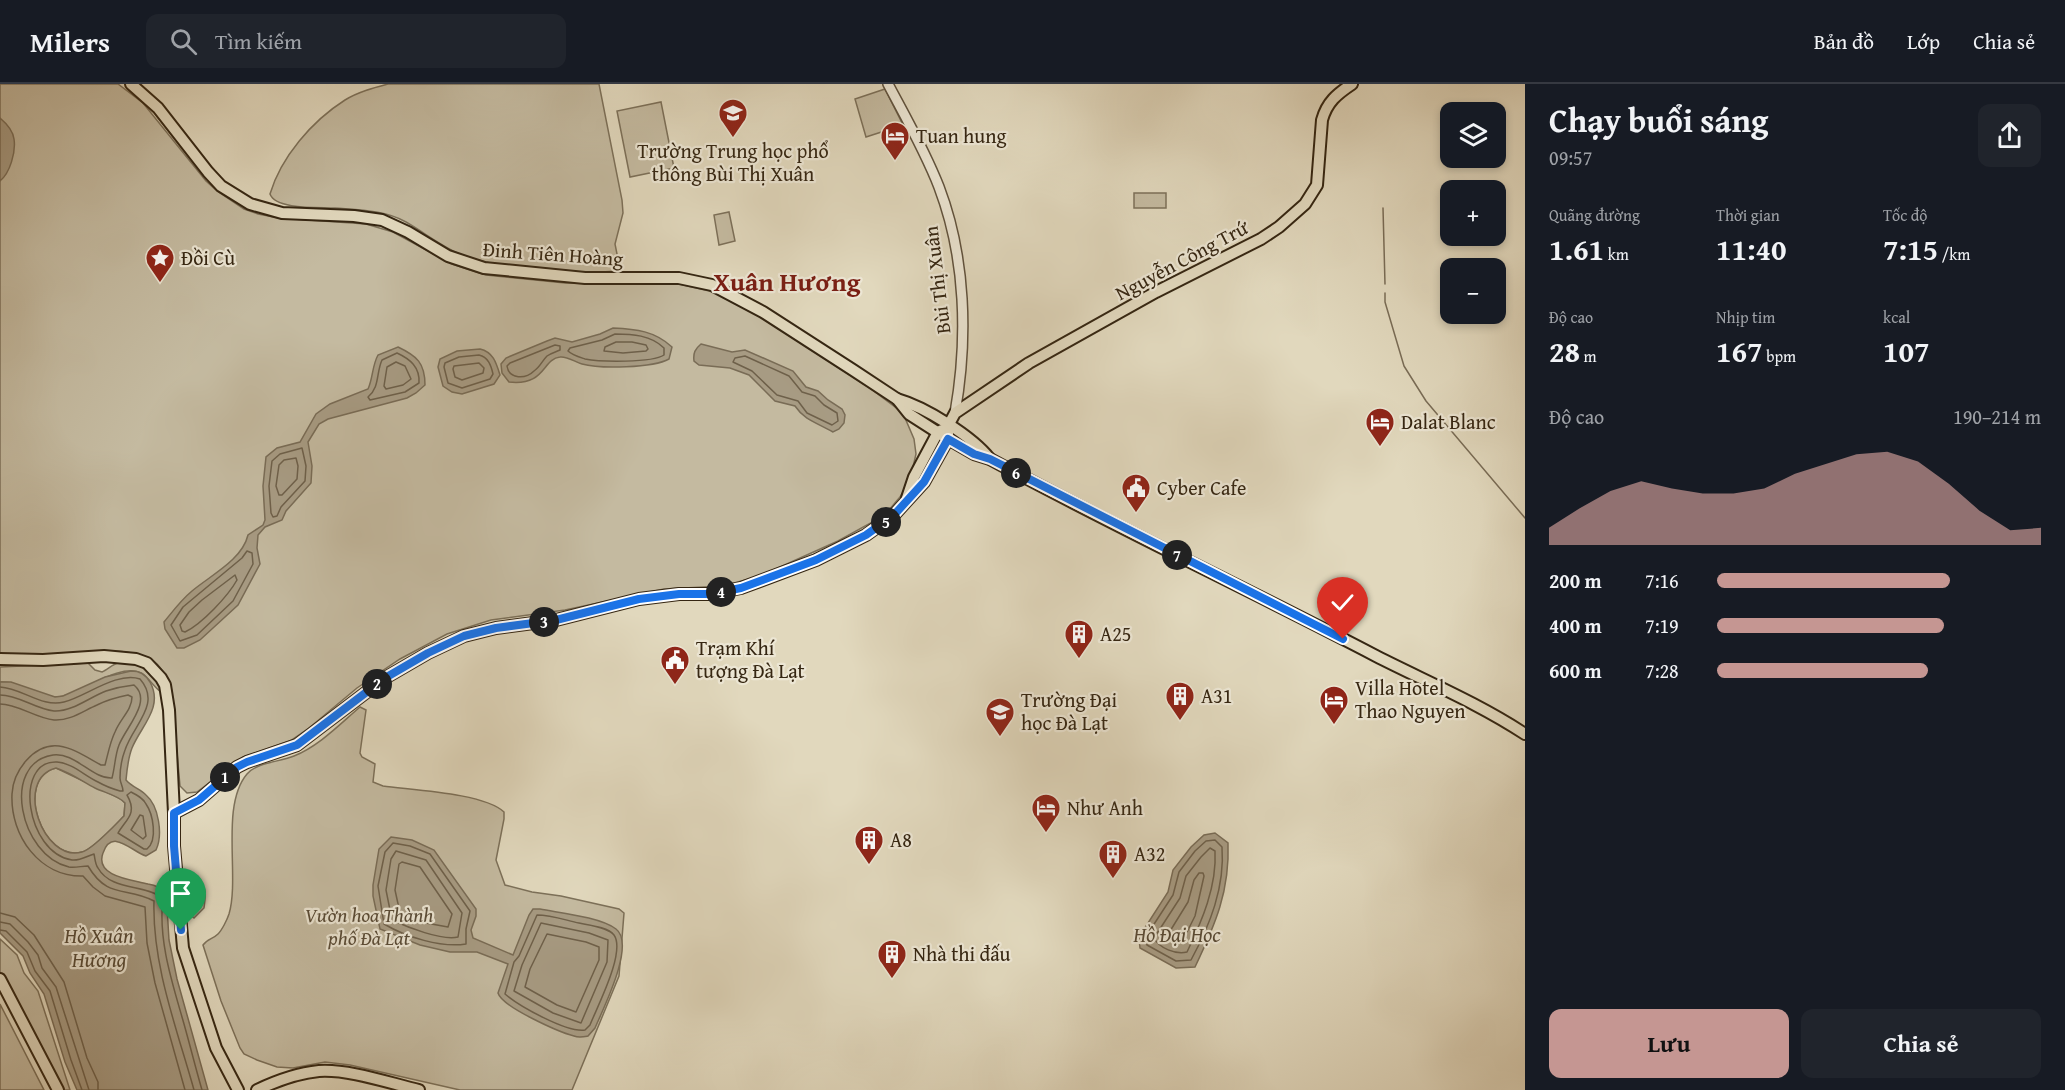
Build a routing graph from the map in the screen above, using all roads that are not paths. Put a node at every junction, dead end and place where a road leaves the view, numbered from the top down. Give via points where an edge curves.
1 (131, 84) edge
2 (888, 84) edge
3 (1352, 84) edge
4 (897, 399) junction
5 (955, 413) junction
6 (948, 426) junction
7 (938, 432) junction
8 (948, 439) junction
9 (990, 459) junction
10 (904, 504) junction
11 (0, 659) edge
12 (1525, 734) edge
13 (174, 813) junction
14 (0, 979) edge
15 (58, 1090) edge
16 (238, 1090) edge
17 (257, 1090) edge
18 (419, 1090) edge

1 - 4 main road, Đinh Tiên Hoàng via 158,108 221,186 250,204 282,213 382,220 448,256 484,268 585,278 679,278 712,285 763,312
2 - 5 street, Bùi Thị Xuân via 939,187 951,224 963,332
3 - 5 main road, Nguyễn Công Trứ via 1338,93 1325,110 1319,174 1313,194 1279,227 1029,363
4 - 6 main road, Đinh Tiên Hoàng via 915,404
4 - 7 main road, Đinh Tiên Hoàng via 909,414
5 - 6 main road
6 - 7 main road
6 - 8 main road
6 - 9 main road, Đinh Tiên Hoàng via 980,446
7 - 8 main road, Đinh Tiên Hoàng
7 - 10 main road
8 - 9 main road, Đinh Tiên Hoàng
8 - 10 main road via 924,482
9 - 12 main road
10 - 13 main road via 866,535 816,560 741,588 639,599 556,620 477,632 451,641 379,682 297,745 247,762 199,800
11 - 13 main road via 104,656 136,659 153,668 168,697
13 - 16 main road via 183,948 216,1048
14 - 15 main road
17 - 18 main road via 283,1079 321,1071 342,1072

